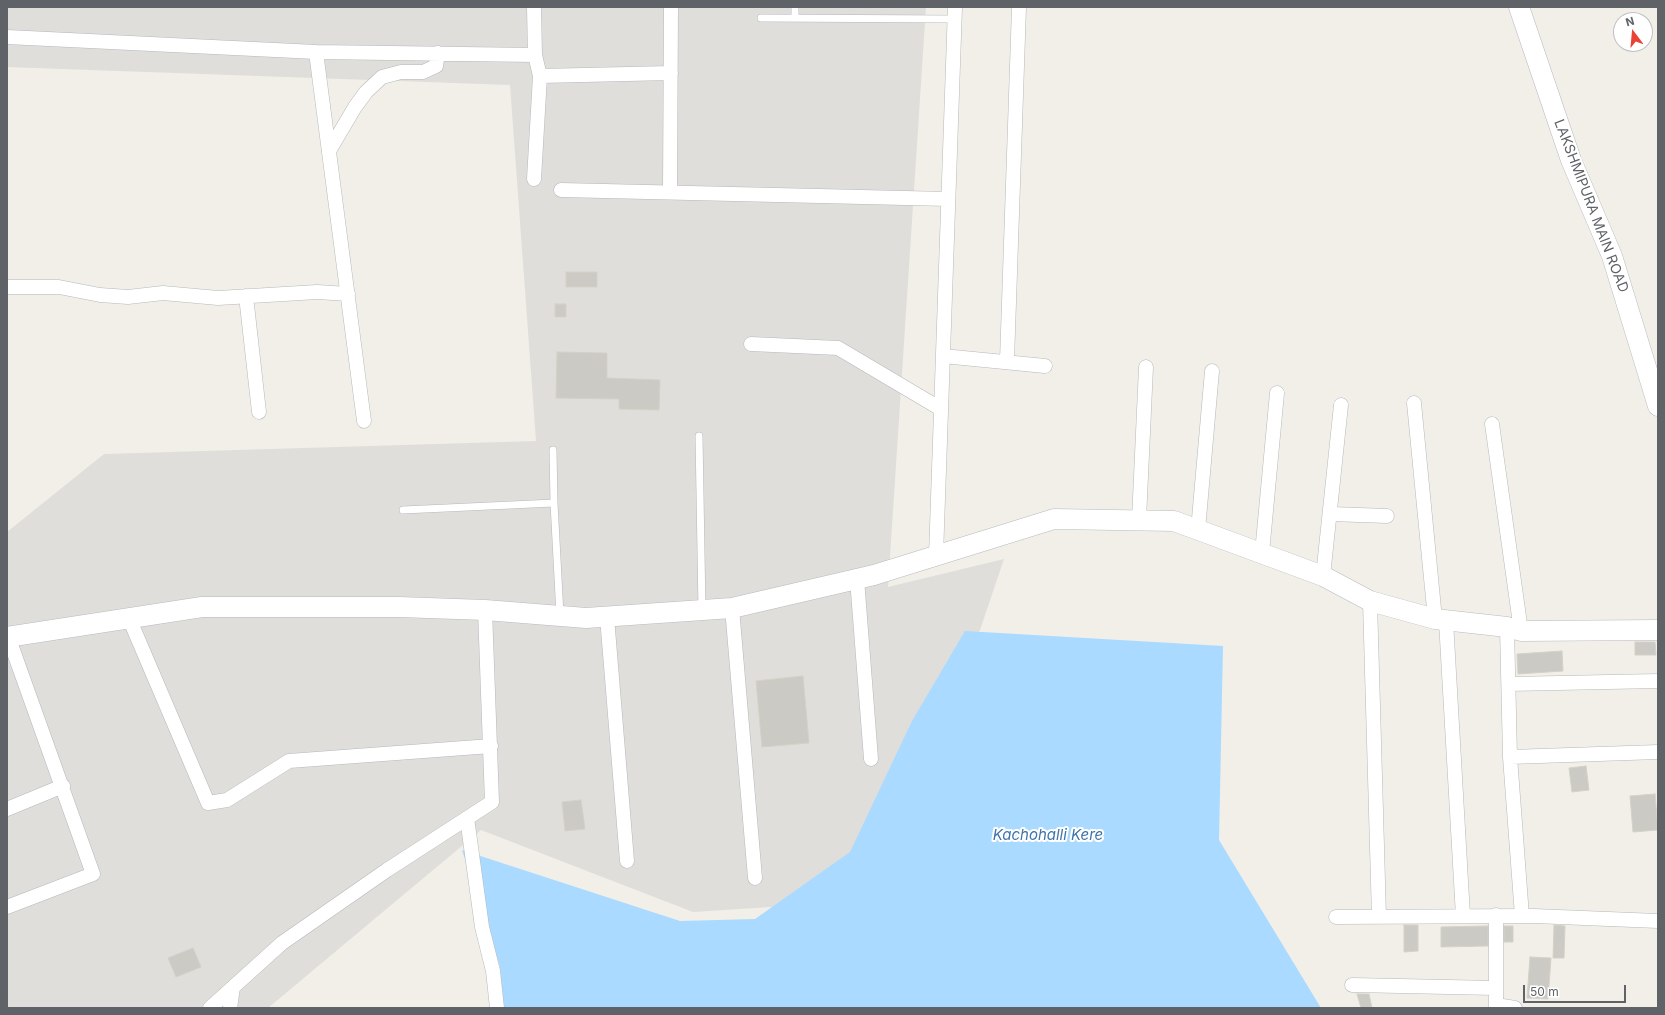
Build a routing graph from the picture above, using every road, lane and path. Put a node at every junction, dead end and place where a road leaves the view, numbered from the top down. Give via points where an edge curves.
1 (534, 7) edge
2 (670, 7) edge
3 (795, 7) edge
4 (1019, 7) edge
5 (1519, 7) edge
6 (955, 13) edge
7 (761, 18) dead end
8 (795, 18) junction
9 (7, 37) edge
10 (316, 52) junction
11 (438, 54) junction
12 (535, 55) junction
13 (670, 73) junction
14 (540, 76) junction
15 (329, 151) junction
16 (534, 179) dead end
17 (561, 190) dead end
18 (670, 192) junction
19 (948, 199) junction
20 (7, 287) edge
21 (348, 294) junction
22 (246, 296) junction
23 (751, 344) dead end
24 (943, 356) junction
25 (1007, 361) junction
26 (1045, 366) dead end
27 (1146, 367) dead end
28 (1212, 372) dead end
29 (1277, 393) dead end
30 (1414, 403) dead end
31 (1341, 405) dead end
32 (1658, 406) edge
33 (941, 409) junction
34 (259, 412) dead end
35 (364, 421) dead end
36 (1492, 424) dead end
37 (699, 436) dead end
38 (553, 450) dead end
39 (554, 503) junction
40 (403, 510) dead end
41 (1331, 514) junction
42 (1387, 516) dead end
43 (1138, 520) junction
44 (1198, 530) junction
45 (1262, 553) junction
46 (936, 556) junction
47 (1323, 576) junction
48 (857, 579) junction
49 (1370, 601) junction
50 (732, 608) junction
51 (485, 610) junction
52 (702, 610) junction
53 (560, 616) junction
54 (608, 617) junction
55 (129, 618) junction
56 (1440, 620) junction
57 (1514, 629) junction
58 (1658, 630) edge
59 (8, 636) edge
60 (1658, 681) edge
61 (1509, 684) junction
62 (491, 746) junction
63 (1658, 752) edge
64 (1510, 757) junction
65 (871, 759) dead end
66 (63, 786) junction
67 (7, 809) edge
68 (467, 818) junction
69 (627, 861) dead end
70 (755, 878) dead end
71 (7, 907) edge
72 (1496, 915) junction
73 (1463, 916) junction
74 (1522, 916) junction
75 (1336, 917) dead end
76 (1379, 917) junction
77 (1658, 921) edge
78 (1352, 985) dead end
79 (233, 987) junction
80 (1496, 988) junction
81 (1496, 1007) edge
82 (210, 1008) edge
83 (230, 1008) edge
84 (497, 1008) edge
85 (1515, 1008) edge

1 - 12 street
2 - 13 street
3 - 8 lane
4 - 25 street
5 - 32 street, LAKSHMIPURA MAIN ROAD via 1571,160 1612,256
6 - 8 lane
6 - 19 street
7 - 8 lane
9 - 10 street
10 - 11 street
10 - 15 street
11 - 12 street
11 - 15 street via 436,66 423,72 401,72 382,77 355,107
12 - 14 street
13 - 14 street
13 - 18 street
14 - 16 street
15 - 21 street
17 - 18 street
18 - 19 street
19 - 24 street
20 - 22 street via 59,287 100,295 163,293 218,298
21 - 22 street via 317,292
21 - 35 street
22 - 34 street
23 - 33 street via 838,348
24 - 25 street
24 - 33 street
25 - 26 street
27 - 43 street
28 - 44 street
29 - 45 street
30 - 56 street
31 - 41 street
33 - 46 street
36 - 57 street
37 - 52 lane
38 - 39 lane
39 - 40 lane
39 - 53 lane
41 - 42 street
41 - 47 street
43 - 44 street via 1174,520
43 - 46 street via 1054,519
44 - 45 street
45 - 47 street
46 - 48 street
47 - 49 street
48 - 50 street
48 - 65 street
49 - 56 street
49 - 76 street
50 - 52 street
50 - 70 street
51 - 53 street
51 - 55 street via 399,607 202,607
51 - 62 street
52 - 54 street
53 - 54 street
54 - 69 street
55 - 59 street
55 - 62 street via 208,803 227,800 289,761
56 - 57 street
56 - 73 street
57 - 58 street
57 - 61 street
59 - 66 street
60 - 61 street
61 - 64 street
62 - 68 street via 492,802
63 - 64 street
64 - 74 street
66 - 67 street
66 - 71 street via 93,874
68 - 79 street via 282,943
68 - 84 street via 482,927
72 - 73 street
72 - 74 street
72 - 80 street
73 - 76 street
74 - 77 street
75 - 76 street
78 - 80 street
79 - 82 street
79 - 83 street
80 - 81 street
81 - 85 street

